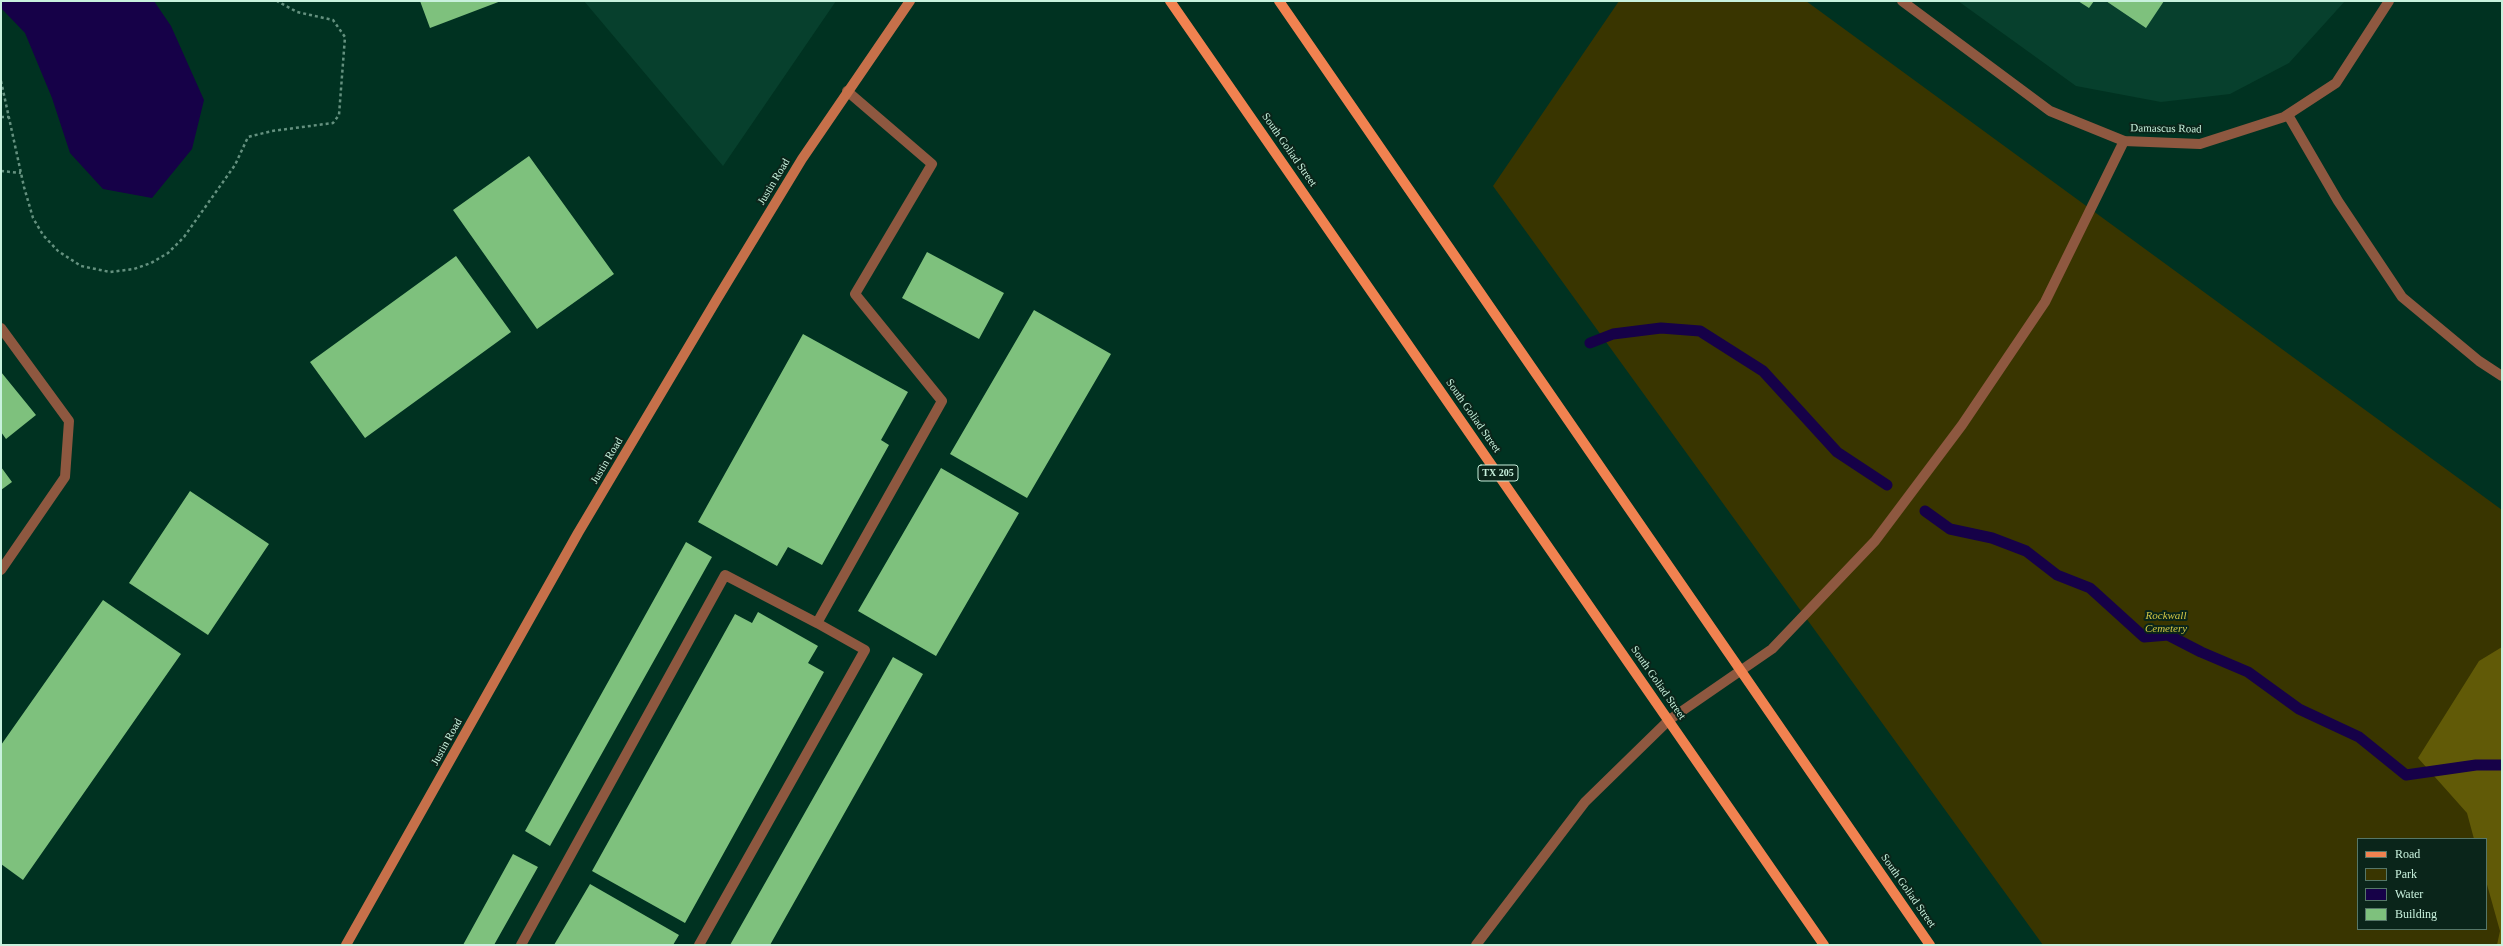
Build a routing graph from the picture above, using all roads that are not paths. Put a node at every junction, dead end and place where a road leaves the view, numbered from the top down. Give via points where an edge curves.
1 (910, 1) edge
2 (1170, 1) edge
3 (1279, 1) edge
4 (1902, 1) edge
5 (2389, 1) edge
6 (847, 91) junction
7 (2288, 114) junction
8 (2124, 140) junction
9 (1, 328) edge
10 (2502, 376) edge
11 (1, 570) edge
12 (817, 623) junction
13 (1741, 671) junction
14 (1669, 720) junction
15 (346, 945) edge
16 (521, 945) edge
17 (699, 945) edge
18 (1476, 945) edge
19 (1824, 945) edge
20 (1930, 945) edge

1 - 6 street, Justin Road
2 - 14 main road, South Goliad Street / TX 205
3 - 13 main road, South Goliad Street
4 - 8 street, Damascus Road via 2050,111
5 - 7 street, Damascus Road via 2336,83
6 - 12 street via 932,164 855,294 942,401
6 - 15 street, Justin Road via 802,159 578,533
7 - 8 street, Damascus Road via 2200,144
7 - 10 street via 2338,201 2402,297 2479,362
8 - 13 street via 2045,302 1930,470 1875,541 1772,649
9 - 11 street via 69,421 65,477
12 - 16 street via 725,575
12 - 17 street via 865,650
13 - 14 street
13 - 20 main road, South Goliad Street
14 - 18 street via 1585,802
14 - 19 main road, South Goliad Street / TX 205

